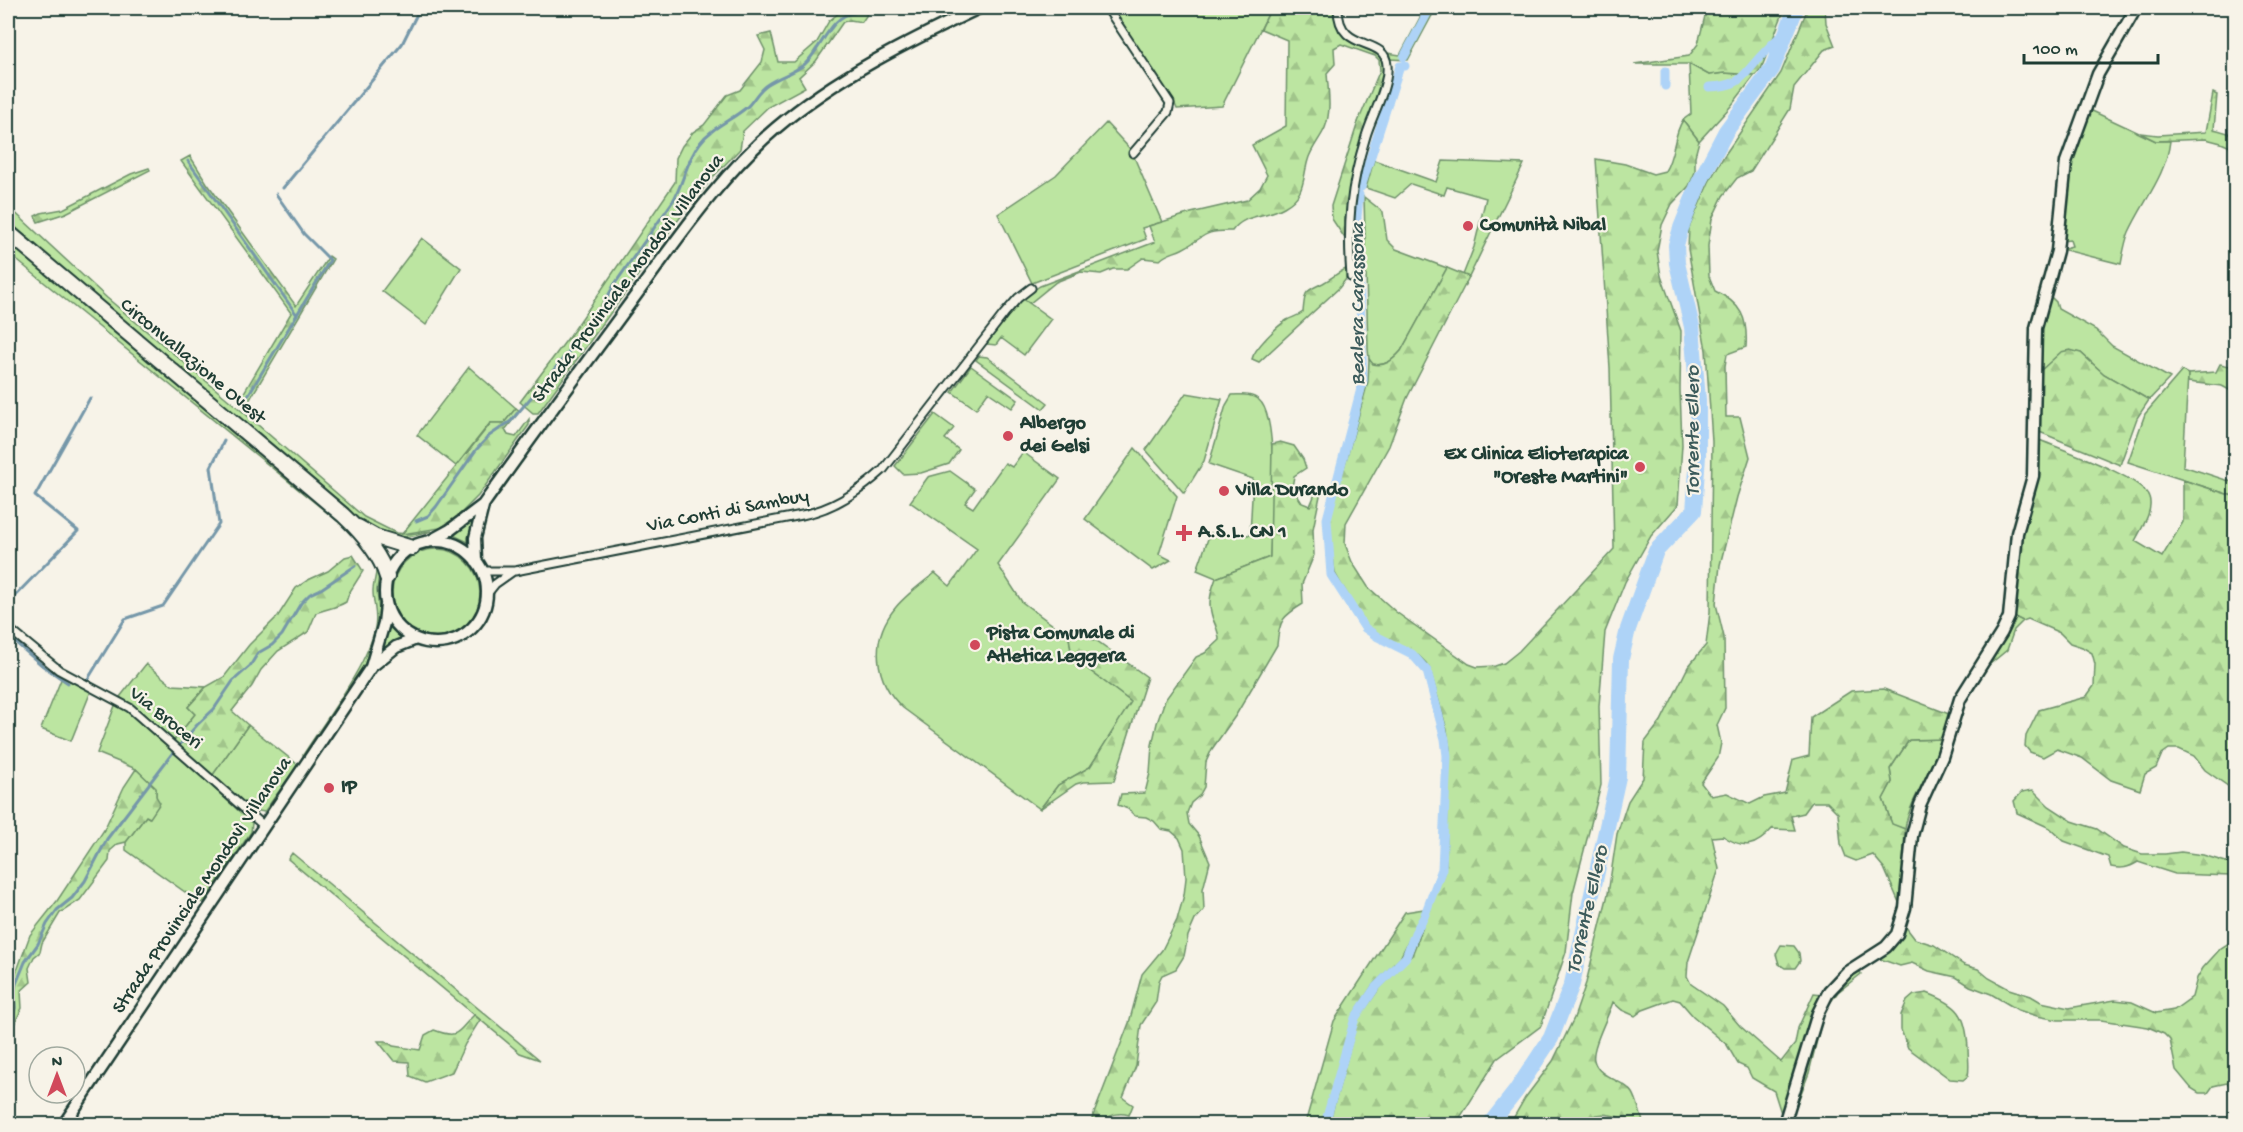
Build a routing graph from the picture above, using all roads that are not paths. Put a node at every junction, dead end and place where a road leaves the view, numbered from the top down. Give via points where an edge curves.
1 (979, 8) edge
2 (1107, 8) edge
3 (1338, 8) edge
4 (2136, 8) edge
5 (1133, 153) dead end
6 (8, 232) edge
7 (1351, 277) dead end
8 (1030, 288) dead end
9 (483, 505) junction
10 (351, 523) junction
11 (428, 542) junction
12 (412, 548) junction
13 (479, 566) junction
14 (515, 571) junction
15 (387, 577) junction
16 (487, 594) junction
17 (387, 605) junction
18 (8, 628) edge
19 (416, 639) junction
20 (371, 667) junction
21 (264, 826) junction
22 (64, 1125) edge
23 (1784, 1125) edge

1 - 9 main road, Strada Provinciale Mondovì Villanova via 923,34 827,90 752,151 693,218
2 - 5 street via 1170,103 1168,112
3 - 7 street via 1342,30 1381,52 1388,66 1352,188 1348,221
4 - 23 main road via 2098,74 2066,162 2057,251 2036,328 2033,476 2016,540 2009,617 1960,699 1942,757 1920,805 1912,836 1905,908 1897,934 1829,991 1818,1013
6 - 10 highway, Circonvallazione Ovest
8 - 14 street, Via Conti di Sambuy via 1004,314 884,470 838,503 802,516
9 - 11 main road, Strada Provinciale Mondovì Villanova
9 - 13 main road, Strada Provinciale Mondovì Villanova via 475,538
10 - 12 highway via 376,537
10 - 15 highway via 372,547
11 - 12 main road
11 - 13 main road via 453,544
12 - 15 main road via 400,557
13 - 14 street, Via Conti di Sambuy
13 - 16 main road
14 - 16 street, Via Conti di Sambuy
15 - 17 main road
16 - 19 main road via 482,614 462,636 446,642
17 - 19 main road via 399,628
17 - 20 main road, Strada Provinciale Mondovì Villanova
18 - 21 street, Via Broceri via 59,670 130,708
19 - 20 main road, Strada Provinciale Mondovì Villanova via 396,647
20 - 21 main road, Strada Provinciale Mondovì Villanova
21 - 22 main road, Strada Provinciale Mondovì Villanova

